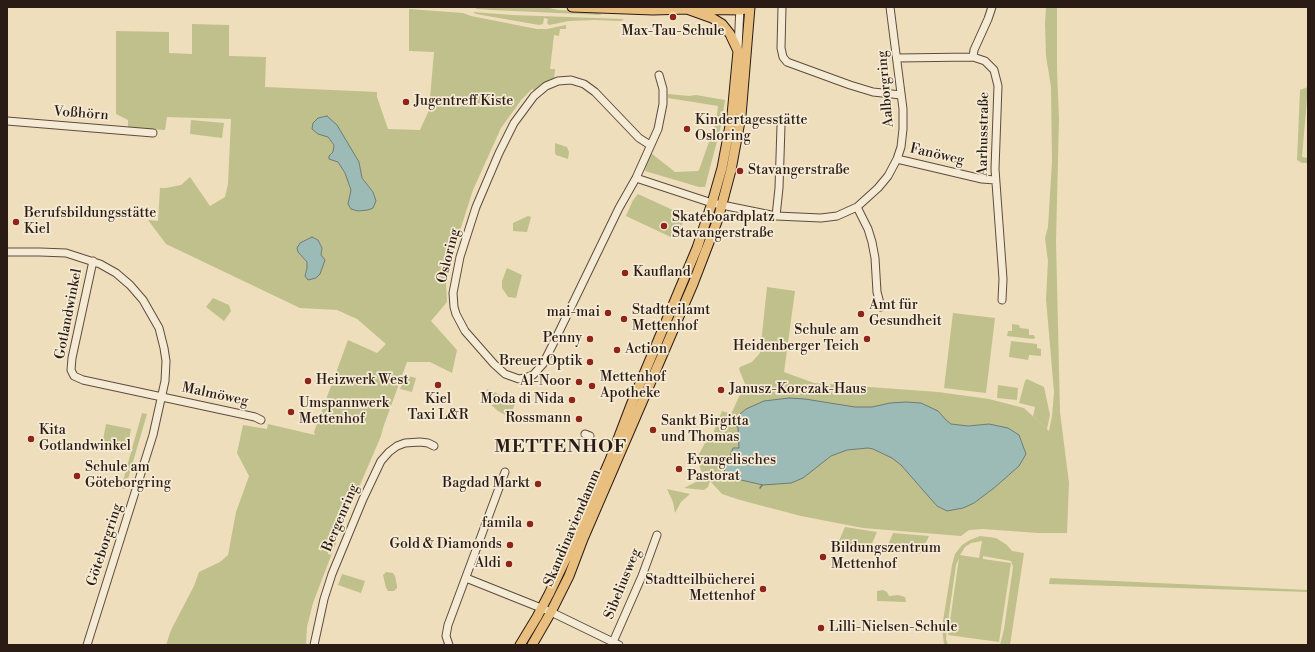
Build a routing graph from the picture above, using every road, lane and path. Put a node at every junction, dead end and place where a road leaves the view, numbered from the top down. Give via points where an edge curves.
1 (572, 7) edge
2 (782, 7) edge
3 (890, 7) edge
4 (992, 7) edge
5 (740, 8) edge
6 (750, 8) edge
7 (687, 9) junction
8 (738, 51) junction
9 (973, 57) junction
10 (897, 58) junction
11 (659, 75) dead end
12 (902, 95) junction
13 (7, 121) edge
14 (781, 126) dead end
15 (153, 133) dead end
16 (650, 145) junction
17 (897, 159) junction
18 (636, 178) junction
19 (995, 180) junction
20 (712, 202) junction
21 (722, 205) junction
22 (857, 207) junction
23 (776, 216) junction
24 (7, 252) edge
25 (93, 261) junction
26 (1002, 300) dead end
27 (881, 307) dead end
28 (163, 397) junction
29 (261, 420) dead end
30 (434, 446) dead end
31 (505, 472) dead end
32 (657, 535) dead end
33 (466, 578) junction
34 (542, 609) junction
35 (551, 612) junction
36 (616, 643) edge
37 (87, 645) edge
38 (314, 645) edge
39 (448, 645) edge
40 (520, 645) edge
41 (532, 645) edge

1 - 7 main road
2 - 12 street via 782,48 783,57 787,62 873,92
3 - 10 street, Aalborgring
4 - 9 street
5 - 6 main road
5 - 7 main road
5 - 8 street, Skandinaviendamm
6 - 21 main road, Skandinaviendamm via 741,116
7 - 8 main road via 722,24
8 - 20 main road, Skandinaviendamm via 727,141
9 - 10 street, Aarhusstraße
9 - 19 street, Aarhusstraße via 985,61 994,70 997,79
10 - 12 street, Aalborgring
11 - 16 street, Osloring via 663,104 658,129
12 - 17 street, Aalborgring via 903,129
13 - 15 street, Voßhörn
14 - 23 street via 780,188
16 - 18 street, Osloring
16 - 18 street, Osloring via 639,138 595,92 584,84 571,80 558,81 546,86 534,96 514,123 476,207 460,257 453,293 456,314 465,331 505,374 513,378 526,378 533,375 543,364
17 - 19 street, Fanöweg
17 - 22 street, Aalborgring via 883,183
18 - 20 street
19 - 26 street, Aarhusstraße via 1004,285
20 - 21 street
20 - 34 main road, Skandinaviendamm via 697,248 610,460
21 - 23 street, Aalborgring
21 - 35 main road, Skandinaviendamm via 693,284 569,576
22 - 23 street, Aalborgring via 837,216 825,218
22 - 27 street via 872,242
24 - 25 street, Göteborgring via 66,253
25 - 28 street, Göteborgring via 122,277 150,310 164,348 166,371
25 - 28 street, Gotlandwinkel via 72,358 73,374 83,380
28 - 29 street, Malmöweg via 255,416
28 - 37 street, Göteborgring via 149,450
30 - 38 street, Bergenring via 420,442 405,443 389,452 381,461 332,574 322,605
31 - 33 street
32 - 36 street, Sibeliusweg
33 - 34 street
33 - 39 street via 446,632
34 - 35 street
34 - 40 main road, Skandinaviendamm
35 - 36 street
35 - 41 main road, Skandinaviendamm

